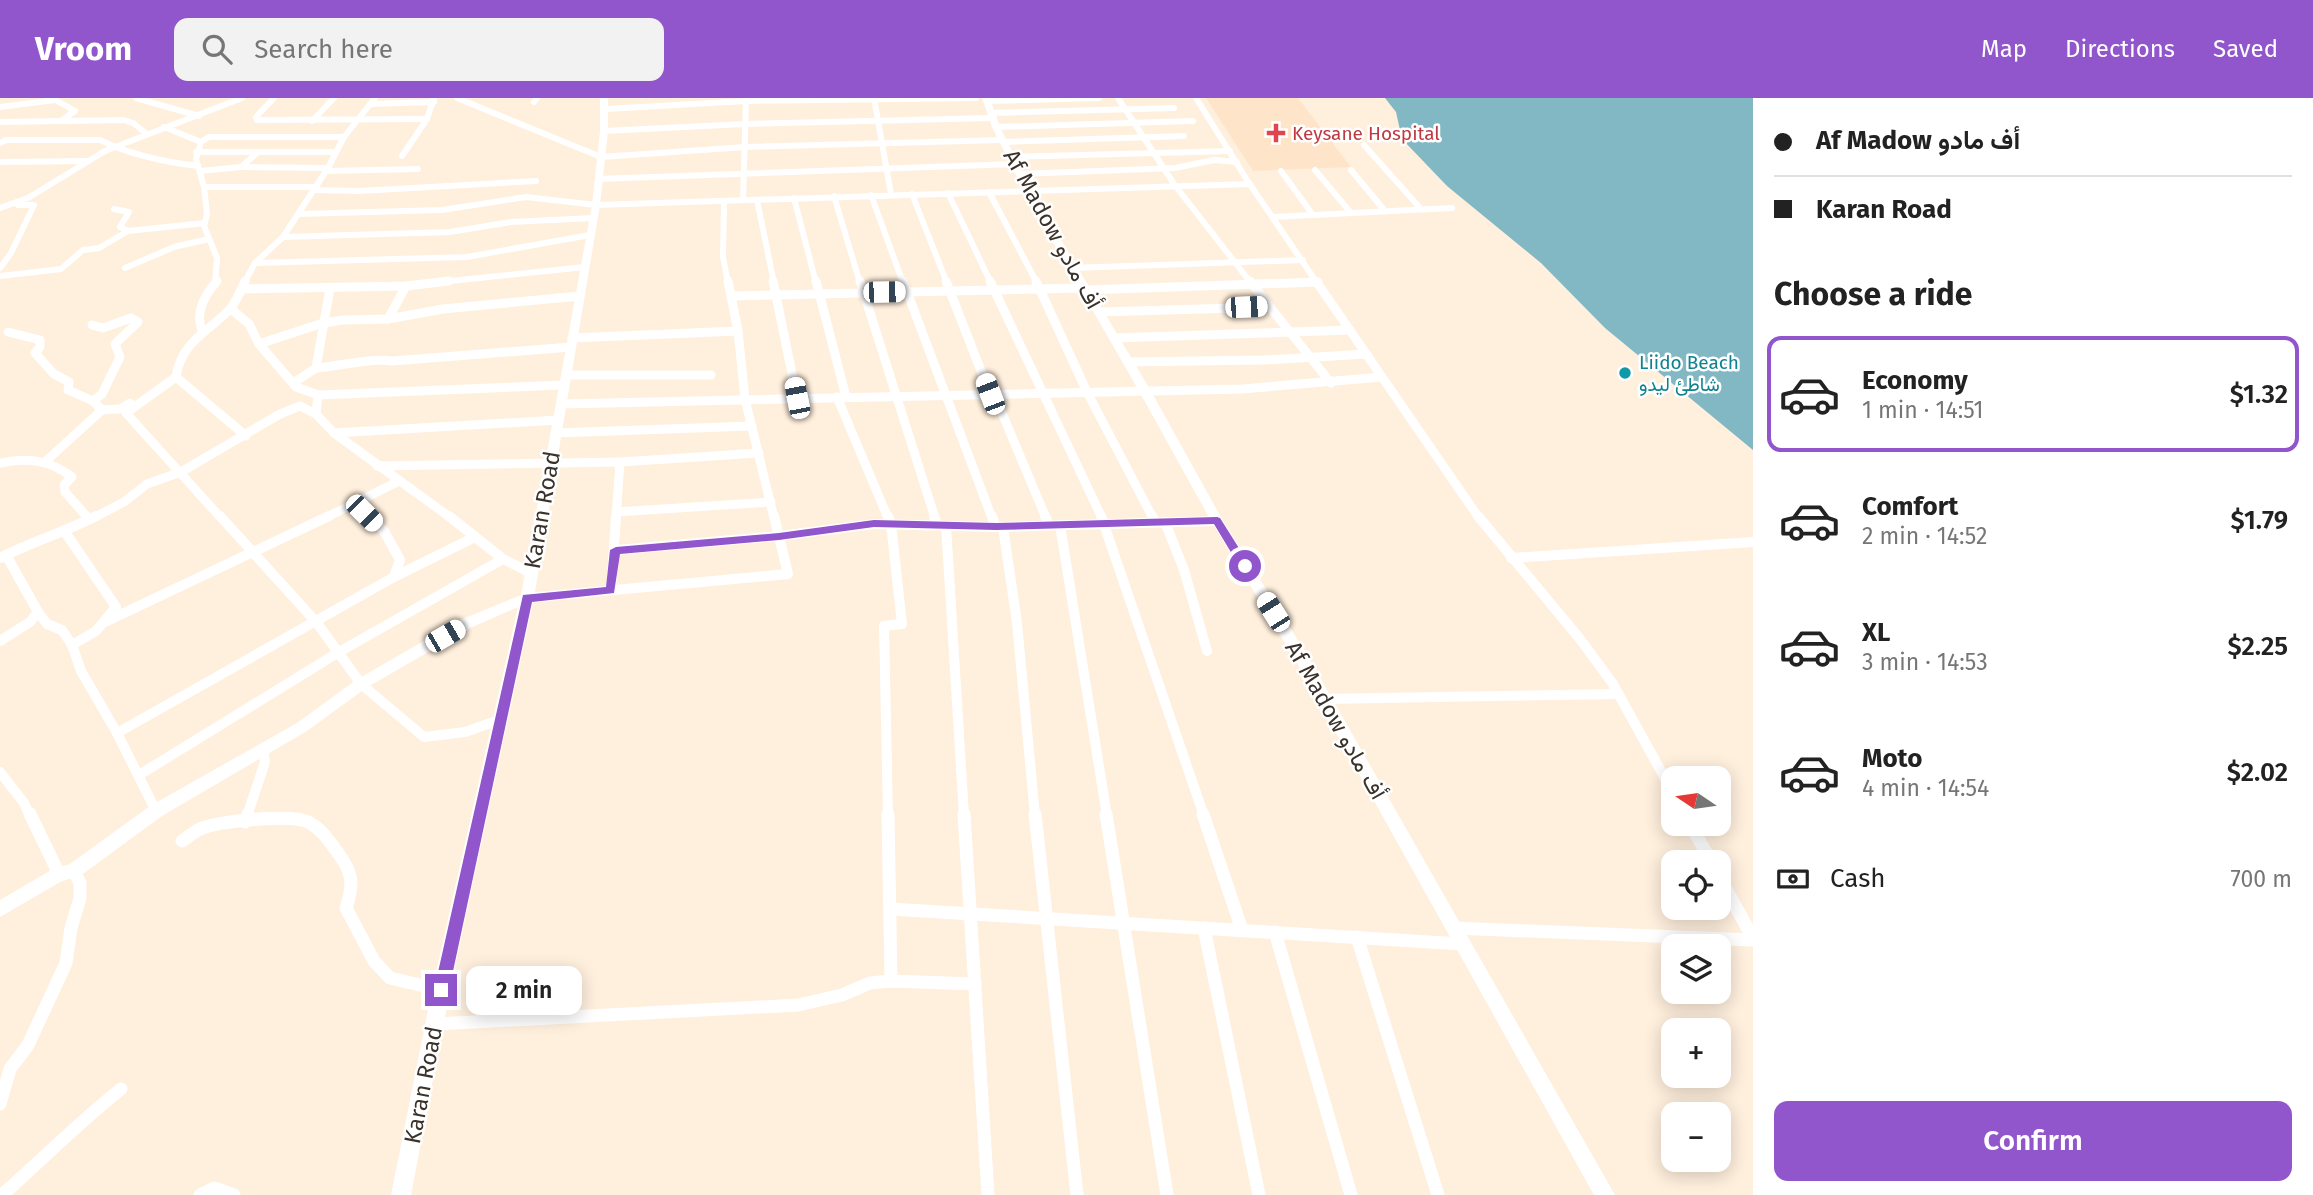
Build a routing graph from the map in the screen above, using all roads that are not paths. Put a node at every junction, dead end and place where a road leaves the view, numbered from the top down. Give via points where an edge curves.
1 (136, 98) edge
2 (242, 98) edge
3 (274, 98) edge
4 (334, 98) edge
5 (457, 98) edge
6 (604, 98) edge
7 (976, 98) edge
8 (1099, 98) edge
9 (1118, 98) edge
10 (1196, 98) edge
11 (53, 99) edge
12 (875, 99) edge
13 (434, 100) edge
14 (746, 100) edge
15 (987, 100) edge
16 (373, 101) edge
17 (472, 101) edge
18 (0, 107) edge
19 (1174, 108) dead end
20 (606, 109) junction
21 (1125, 109) junction
22 (199, 116) junction
23 (426, 119) junction
24 (994, 119) junction
25 (878, 120) junction
26 (61, 121) junction
27 (312, 121) junction
28 (359, 121) junction
29 (1193, 121) dead end
30 (0, 122) edge
31 (1134, 123) junction
32 (745, 124) junction
33 (164, 127) junction
34 (604, 131) junction
35 (147, 134) junction
36 (1184, 135) dead end
37 (344, 136) junction
38 (1143, 137) junction
39 (1003, 141) junction
40 (201, 142) junction
41 (882, 143) junction
42 (0, 144) edge
43 (1364, 145) dead end
44 (114, 147) junction
45 (745, 147) junction
46 (1230, 151) junction
47 (196, 152) junction
48 (334, 152) junction
49 (257, 153) junction
50 (1153, 153) junction
51 (402, 156) dead end
52 (601, 157) junction
53 (88, 161) junction
54 (1012, 161) junction
55 (0, 162) edge
56 (1237, 162) junction
57 (242, 167) junction
58 (199, 168) junction
59 (886, 168) junction
60 (1163, 168) junction
61 (418, 169) dead end
62 (327, 170) junction
63 (1315, 170) dead end
64 (1351, 170) dead end
65 (1281, 171) dead end
66 (744, 173) junction
67 (1019, 174) junction
68 (598, 179) junction
69 (536, 181) dead end
70 (1250, 184) junction
71 (1175, 186) junction
72 (204, 187) junction
73 (314, 188) junction
74 (1028, 191) junction
75 (989, 192) junction
76 (948, 193) junction
77 (891, 194) junction
78 (912, 194) junction
79 (871, 195) junction
80 (834, 196) junction
81 (794, 198) junction
82 (743, 200) junction
83 (757, 200) junction
84 (724, 201) junction
85 (15, 205) junction
86 (596, 205) junction
87 (0, 208) edge
88 (1452, 208) dead end
89 (114, 209) dead end
90 (1421, 209) junction
91 (1385, 211) junction
92 (1351, 213) junction
93 (299, 214) junction
94 (1313, 215) junction
95 (1273, 217) junction
96 (593, 218) junction
97 (205, 223) junction
98 (128, 231) junction
99 (590, 235) junction
100 (283, 237) junction
101 (209, 239) junction
102 (1303, 260) junction
103 (255, 263) junction
104 (1237, 264) junction
105 (585, 267) junction
106 (0, 268) edge
107 (125, 268) dead end
108 (1073, 268) junction
109 (0, 276) edge
110 (1318, 282) junction
111 (1253, 285) junction
112 (406, 286) junction
113 (330, 288) junction
114 (243, 289) junction
115 (1039, 289) junction
116 (1086, 289) junction
117 (994, 290) junction
118 (950, 291) junction
119 (906, 292) junction
120 (863, 293) junction
121 (819, 294) junction
122 (776, 295) junction
123 (580, 296) junction
124 (731, 296) junction
125 (1270, 307) junction
126 (231, 309) junction
127 (1099, 312) junction
128 (388, 319) junction
129 (323, 323) junction
130 (92, 325) dead end
131 (1350, 330) junction
132 (202, 331) junction
133 (738, 331) junction
134 (8, 332) dead end
135 (1290, 332) junction
136 (1114, 338) junction
137 (572, 342) junction
138 (259, 344) junction
139 (1367, 354) junction
140 (1310, 357) junction
141 (1128, 362) junction
142 (316, 368) junction
143 (711, 375) dead end
144 (176, 377) junction
145 (1382, 377) junction
146 (565, 380) junction
147 (1331, 383) junction
148 (295, 385) junction
149 (1145, 391) junction
150 (1087, 392) junction
151 (1042, 393) junction
152 (992, 394) junction
153 (318, 395) junction
154 (944, 395) junction
155 (894, 396) junction
156 (842, 397) junction
157 (797, 398) junction
158 (746, 399) junction
159 (139, 400) junction
160 (93, 401) junction
161 (561, 404) junction
162 (102, 410) junction
163 (291, 410) junction
164 (316, 414) junction
165 (558, 420) junction
166 (752, 426) junction
167 (334, 433) junction
168 (555, 433) junction
169 (246, 436) junction
170 (759, 453) junction
171 (46, 461) junction
172 (620, 462) junction
173 (0, 463) edge
174 (549, 464) junction
175 (377, 466) junction
176 (181, 472) junction
177 (399, 481) junction
178 (771, 502) junction
179 (353, 503) junction
180 (616, 512) junction
181 (88, 518) junction
182 (1217, 521) junction
183 (1160, 522) junction
184 (891, 524) junction
185 (1105, 524) junction
186 (942, 525) junction
187 (1055, 525) junction
188 (999, 527) junction
189 (65, 532) junction
190 (779, 536) junction
191 (475, 537) junction
192 (1753, 542) edge
193 (616, 550) junction
194 (253, 554) junction
195 (3, 557) edge
196 (1511, 558) junction
197 (503, 559) junction
198 (531, 573) junction
199 (394, 577) junction
200 (611, 590) junction
201 (527, 598) junction
202 (38, 612) junction
203 (105, 622) junction
204 (317, 623) junction
205 (0, 641) edge
206 (72, 645) junction
207 (1207, 651) dead end
208 (339, 652) junction
209 (361, 684) junction
210 (1618, 694) junction
211 (1324, 699) junction
212 (499, 720) junction
213 (117, 733) junction
214 (263, 750) junction
215 (1661, 771) edge
216 (0, 772) edge
217 (139, 775) junction
218 (156, 811) junction
219 (245, 822) junction
220 (182, 841) dead end
221 (66, 873) junction
222 (1731, 899) edge
223 (0, 909) edge
224 (890, 909) junction
225 (971, 914) junction
226 (1044, 918) junction
227 (1124, 923) junction
228 (1204, 928) junction
229 (1453, 928) junction
230 (1242, 930) junction
231 (1275, 932) junction
232 (1357, 937) junction
233 (1753, 939) edge
234 (1462, 944) junction
235 (891, 981) junction
236 (975, 984) junction
237 (441, 990) junction
238 (435, 1024) junction
239 (5, 1067) edge
240 (121, 1089) dead end
241 (0, 1104) edge
242 (2, 1195) edge
243 (200, 1195) edge
244 (234, 1195) edge
245 (401, 1195) edge
246 (988, 1195) edge
247 (1077, 1195) edge
248 (1167, 1195) edge
249 (1259, 1195) edge
250 (1351, 1195) edge
251 (1438, 1195) edge
252 (1605, 1195) edge

1 - 22 street
2 - 22 street
3 - 27 street via 257,120
4 - 27 street
5 - 17 street
6 - 20 street, Karan Road
7 - 12 street
8 - 15 street
9 - 21 street
10 - 46 street
11 - 18 street
11 - 26 street via 75,111
12 - 14 street
12 - 25 street
13 - 16 street
13 - 23 street
14 - 20 street
14 - 32 street
15 - 24 street, Af Madow أف مادو
16 - 28 street
17 - 52 street
19 - 21 street
20 - 34 street, Karan Road
21 - 24 street
21 - 31 street
22 - 33 street
23 - 28 street
23 - 51 street
24 - 25 street
24 - 31 street
24 - 39 street, Af Madow أف مادو
25 - 32 street
25 - 41 street
26 - 30 street
26 - 35 street via 124,120
27 - 28 street
28 - 37 street
29 - 31 street
31 - 38 street
32 - 34 street
32 - 45 street
33 - 35 street
33 - 40 street
34 - 52 street, Karan Road
35 - 44 street
36 - 38 street
37 - 40 street via 209,137
37 - 48 street
38 - 39 street
38 - 50 street
39 - 41 street
39 - 54 street, Af Madow أف مادو
40 - 47 street
41 - 45 street
41 - 59 street
42 - 44 street via 6,140 92,139
43 - 90 street
44 - 53 street
44 - 58 street
45 - 52 street
45 - 66 street
46 - 50 street
46 - 56 street
47 - 49 street
47 - 58 street
48 - 49 street
48 - 62 street
49 - 57 street
50 - 54 street
50 - 60 street
52 - 68 street, Karan Road
53 - 55 street
53 - 85 street
54 - 59 street
54 - 67 street, Af Madow أف مادو
56 - 60 street via 1213,160
56 - 70 street
57 - 58 street
57 - 62 street
58 - 72 street
59 - 66 street
59 - 77 street
60 - 67 street
60 - 71 street
61 - 62 street
62 - 73 street
63 - 92 street
64 - 91 street
65 - 94 street
66 - 68 street
66 - 82 street
67 - 74 street, Af Madow أف مادو
68 - 86 street, Karan Road
69 - 73 street via 359,191
70 - 71 street
70 - 95 street
71 - 74 street
71 - 104 street
72 - 73 street
72 - 97 street
73 - 93 street
74 - 75 street
74 - 108 street, Af Madow أف مادو
75 - 76 street
75 - 115 street
76 - 78 street
76 - 117 street
77 - 78 street
77 - 79 street
78 - 118 street
79 - 80 street
79 - 119 street
80 - 81 street
80 - 120 street
81 - 83 street
81 - 121 street
82 - 83 street
82 - 84 street
83 - 122 street
84 - 86 street
84 - 124 street via 723,257
85 - 87 street
85 - 106 street via 34,205
86 - 93 street via 526,197 442,210
86 - 96 street, Karan Road
88 - 90 street
89 - 98 street via 129,212 120,227
90 - 91 street
91 - 92 street
92 - 94 street
93 - 100 street
94 - 95 street
95 - 102 street
96 - 99 street, Karan Road
96 - 100 street via 511,222 450,232
97 - 98 street
97 - 101 street
98 - 109 street via 99,248 83,250 61,269
99 - 103 street via 467,257
99 - 105 street, Karan Road
100 - 103 street
101 - 107 street via 174,247
101 - 132 street via 217,258 217,281 198,316
102 - 104 street
102 - 110 street
103 - 114 street
104 - 108 street
104 - 111 street
105 - 112 street
105 - 123 street, Karan Road
108 - 116 street, Af Madow أف مادو
110 - 111 street
110 - 131 street
111 - 116 street
111 - 125 street
112 - 113 street
112 - 128 street
113 - 114 street
113 - 129 street
114 - 126 street
115 - 116 street
115 - 117 street
115 - 150 street
116 - 127 street, Af Madow أف مادو
117 - 118 street
117 - 151 street
118 - 119 street
118 - 152 street
119 - 120 street
119 - 154 street
120 - 121 street
120 - 155 street
121 - 122 street
121 - 156 street
122 - 124 street
122 - 157 street
123 - 128 street
123 - 137 street, Karan Road
124 - 133 street
125 - 127 street
125 - 135 street
126 - 132 street
126 - 138 street via 248,324
127 - 136 street, Af Madow أف مادو
128 - 129 street
129 - 138 street
129 - 142 street
130 - 160 street via 100,329 131,318 138,322 114,346 120,357 102,394
131 - 135 street
131 - 139 street
132 - 144 street via 178,364
133 - 137 street
133 - 158 street
134 - 160 street via 40,340 35,353 50,373 69,382 68,390
135 - 136 street
135 - 140 street
136 - 141 street, Af Madow أف مادو
137 - 142 street
137 - 146 street, Karan Road
138 - 148 street
139 - 140 street
139 - 145 street
140 - 141 street
140 - 147 street
141 - 149 street, Af Madow أف مادو
142 - 148 street
143 - 146 street
144 - 159 street via 151,397
144 - 169 street
145 - 147 street
145 - 196 street
146 - 153 street
146 - 161 street, Karan Road
147 - 149 street
148 - 153 street
148 - 163 street
149 - 150 street
149 - 182 street, Af Madow أف مادو
150 - 151 street
150 - 183 street
151 - 152 street
151 - 185 street
152 - 154 street
152 - 187 street
153 - 164 street
154 - 155 street
154 - 188 street
155 - 156 street
155 - 186 street
156 - 157 street
156 - 184 street
157 - 158 street
158 - 161 street
158 - 166 street
159 - 162 street via 120,410
159 - 176 street via 126,414
160 - 162 street
161 - 165 street, Karan Road
162 - 171 street
163 - 164 street via 307,408
163 - 169 street
164 - 167 street
165 - 167 street
165 - 168 street, Karan Road
166 - 168 street
166 - 170 street
167 - 175 street
168 - 174 street, Karan Road
169 - 176 street
170 - 172 street
170 - 178 street
171 - 173 street
171 - 181 street via 72,477 64,485 65,492
172 - 174 street
172 - 180 street
174 - 175 street
174 - 198 street, Karan Road
175 - 177 street
176 - 181 street via 147,484 124,502
176 - 194 street
177 - 179 street
177 - 191 street
178 - 180 street
178 - 190 street
179 - 194 street
179 - 199 street via 389,537 400,560
180 - 193 street
181 - 189 street
182 - 183 street
182 - 211 street, Af Madow أف مادو
183 - 185 street
183 - 207 street via 1184,570
184 - 186 street
184 - 190 street
184 - 224 street via 902,624 884,626
185 - 187 street
185 - 230 street
186 - 188 street
186 - 225 street
187 - 188 street
187 - 227 street
188 - 226 street via 1017,623
189 - 195 street
189 - 203 street via 110,593 116,607
190 - 193 street
190 - 200 street via 788,574
191 - 197 street
191 - 199 street
192 - 196 street
193 - 200 street
194 - 203 street
194 - 204 street
195 - 202 street
196 - 210 street via 1580,639
197 - 198 street
197 - 208 street
198 - 201 street, Karan Road
199 - 204 street
200 - 201 street
201 - 209 street via 466,624
201 - 212 street, Karan Road
202 - 205 street
202 - 206 street via 47,624 62,630
203 - 206 street
204 - 208 street
204 - 213 street
206 - 213 street via 81,671
208 - 209 street
208 - 217 street
209 - 212 street via 424,737 465,732
209 - 214 street
210 - 211 street
210 - 215 street
211 - 229 street, Af Madow أف مادو
212 - 237 street, Karan Road
213 - 217 street
214 - 218 street
214 - 219 street via 265,762
216 - 221 street
217 - 218 street
218 - 221 street
219 - 220 street via 201,828
219 - 237 street via 279,817 307,821 325,834 352,877 355,889 346,908 374,961 390,978
221 - 223 street
221 - 239 street via 80,883 80,898 66,963 28,1045
222 - 233 street
224 - 225 street
224 - 235 street
225 - 226 street
225 - 236 street
226 - 227 street
226 - 247 street
227 - 228 street
227 - 248 street
228 - 230 street
228 - 249 street
229 - 233 street
229 - 234 street, Af Madow أف مادو
230 - 231 street
231 - 232 street
231 - 250 street
232 - 234 street
232 - 251 street
234 - 252 street, Af Madow أف مادو
235 - 236 street
235 - 238 street via 798,1005
236 - 246 street
237 - 238 street, Karan Road
238 - 245 street, Karan Road
239 - 241 street
240 - 242 street
243 - 244 street via 215,1188

